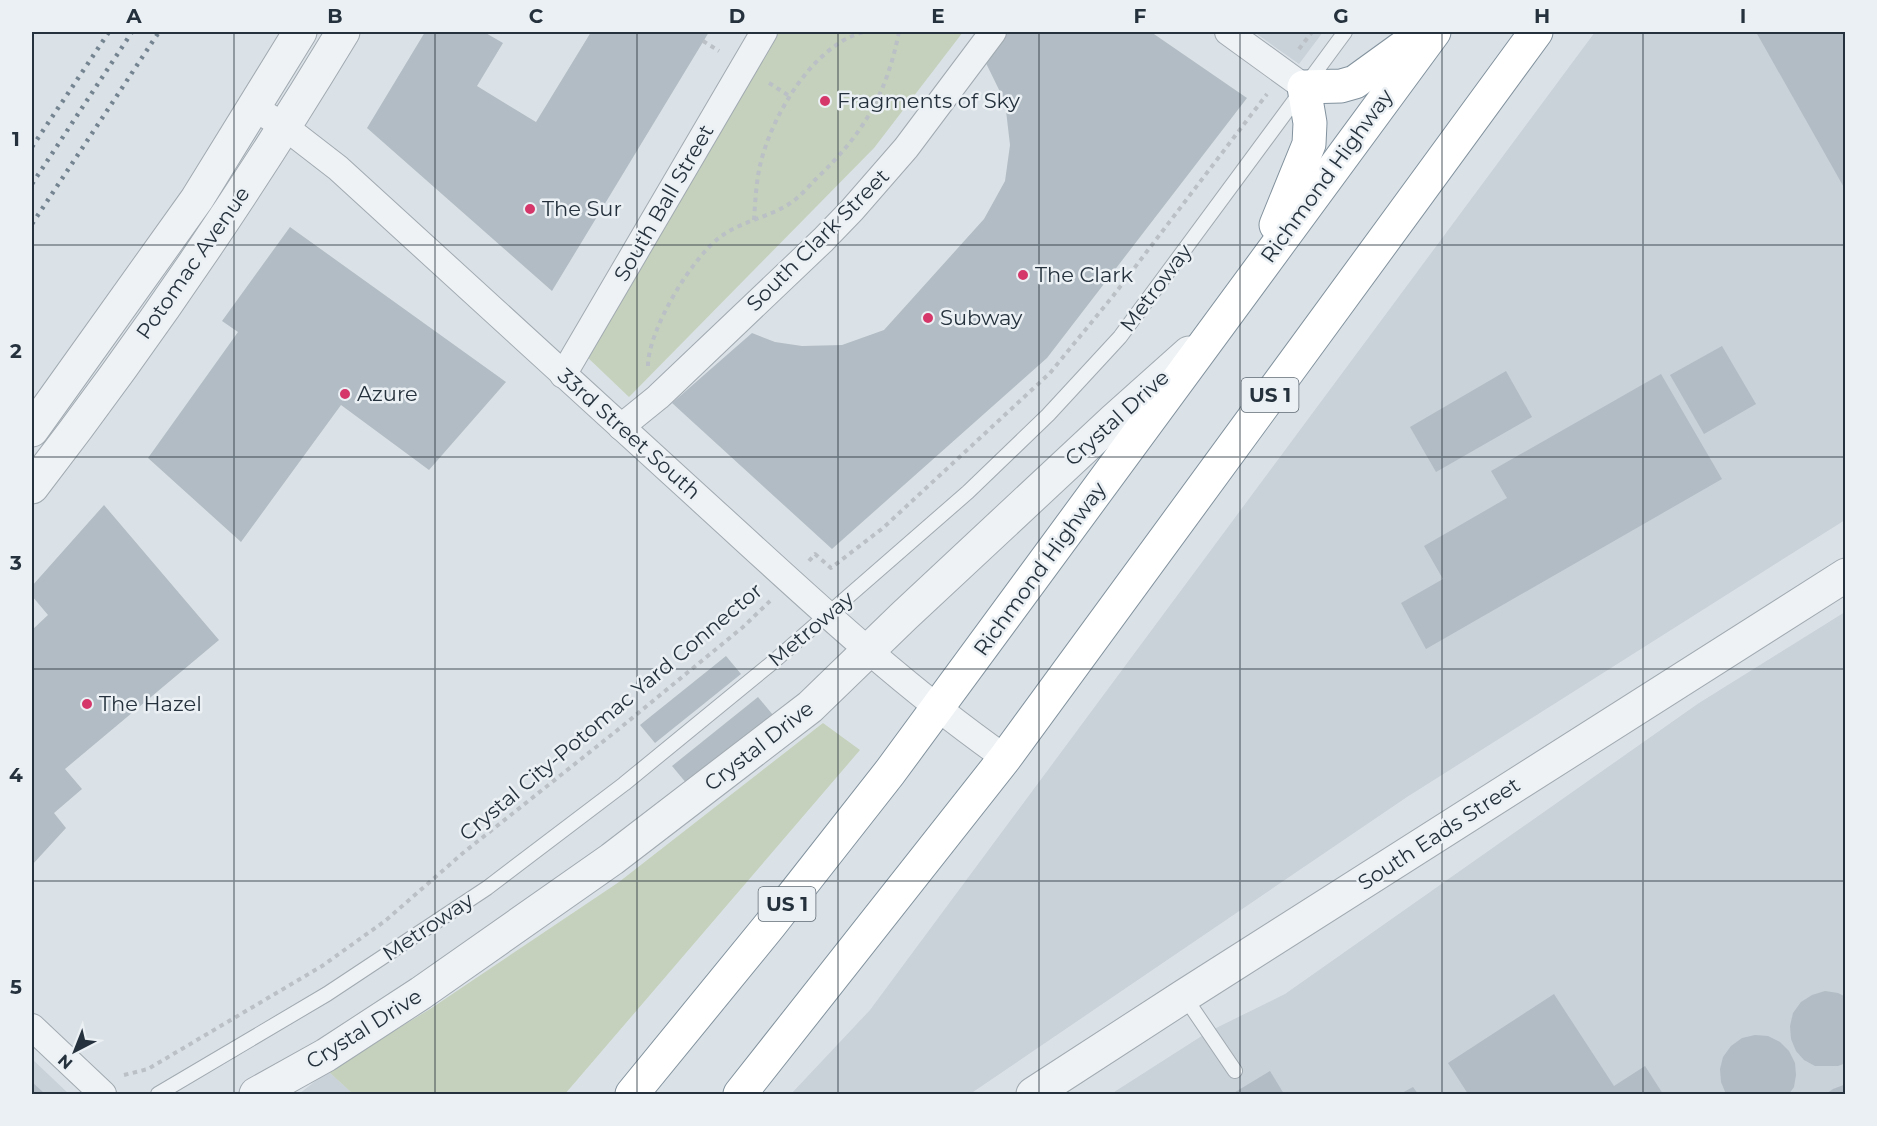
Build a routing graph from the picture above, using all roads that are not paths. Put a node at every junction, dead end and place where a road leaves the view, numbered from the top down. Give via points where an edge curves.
1 (300, 32) edge
2 (343, 32) edge
3 (764, 32) edge
4 (993, 32) edge
5 (1228, 32) edge
6 (1345, 32) edge
7 (1425, 32) edge
8 (1434, 32) edge
9 (1536, 32) edge
10 (1294, 79) junction
11 (255, 108) junction
12 (285, 127) junction
13 (1256, 273) junction
14 (1212, 333) junction
15 (563, 375) junction
16 (621, 427) junction
17 (32, 430) edge
18 (32, 487) edge
19 (1845, 575) edge
20 (828, 615) junction
21 (867, 650) junction
22 (937, 708) junction
23 (1005, 758) junction
24 (1184, 996) junction
25 (32, 1027) edge
26 (1235, 1071) dead end
27 (100, 1091) edge
28 (158, 1095) edge
29 (256, 1095) edge
30 (632, 1095) edge
31 (740, 1095) edge
32 (1033, 1095) edge

1 - 11 street, Potomac Avenue
2 - 12 street, Potomac Avenue
3 - 15 street, South Ball Street
4 - 16 street, South Clark Street via 906,148 823,240 658,397
5 - 10 street
6 - 10 lane, Metroway
7 - 10 highway via 1355,82 1341,86
8 - 13 highway, Richmond Highway / US 1
9 - 23 highway, US 1
10 - 13 highway via 1310,123 1310,144
10 - 20 lane, Metroway via 1149,299 1084,378 968,492
11 - 12 street, 33rd Street South
11 - 17 street, Potomac Avenue via 184,218
12 - 15 street, 33rd Street South via 338,168
12 - 18 street, Potomac Avenue via 170,298
13 - 14 highway, Richmond Highway / US 1
14 - 21 street, Crystal Drive
14 - 22 highway, Richmond Highway / US 1
15 - 16 street, 33rd Street South
16 - 20 street, 33rd Street South
19 - 24 street, South Eads Street
20 - 21 street, 33rd Street South
20 - 28 lane, Metroway via 624,784 488,888 327,994
21 - 22 street, 33rd Street South
21 - 29 street, Crystal Drive via 810,707 612,859 421,993
22 - 23 street, 33rd Street South
22 - 30 highway, Richmond Highway / US 1 via 883,782
23 - 31 highway, US 1
24 - 26 lane
24 - 32 street, South Eads Street
25 - 27 street

